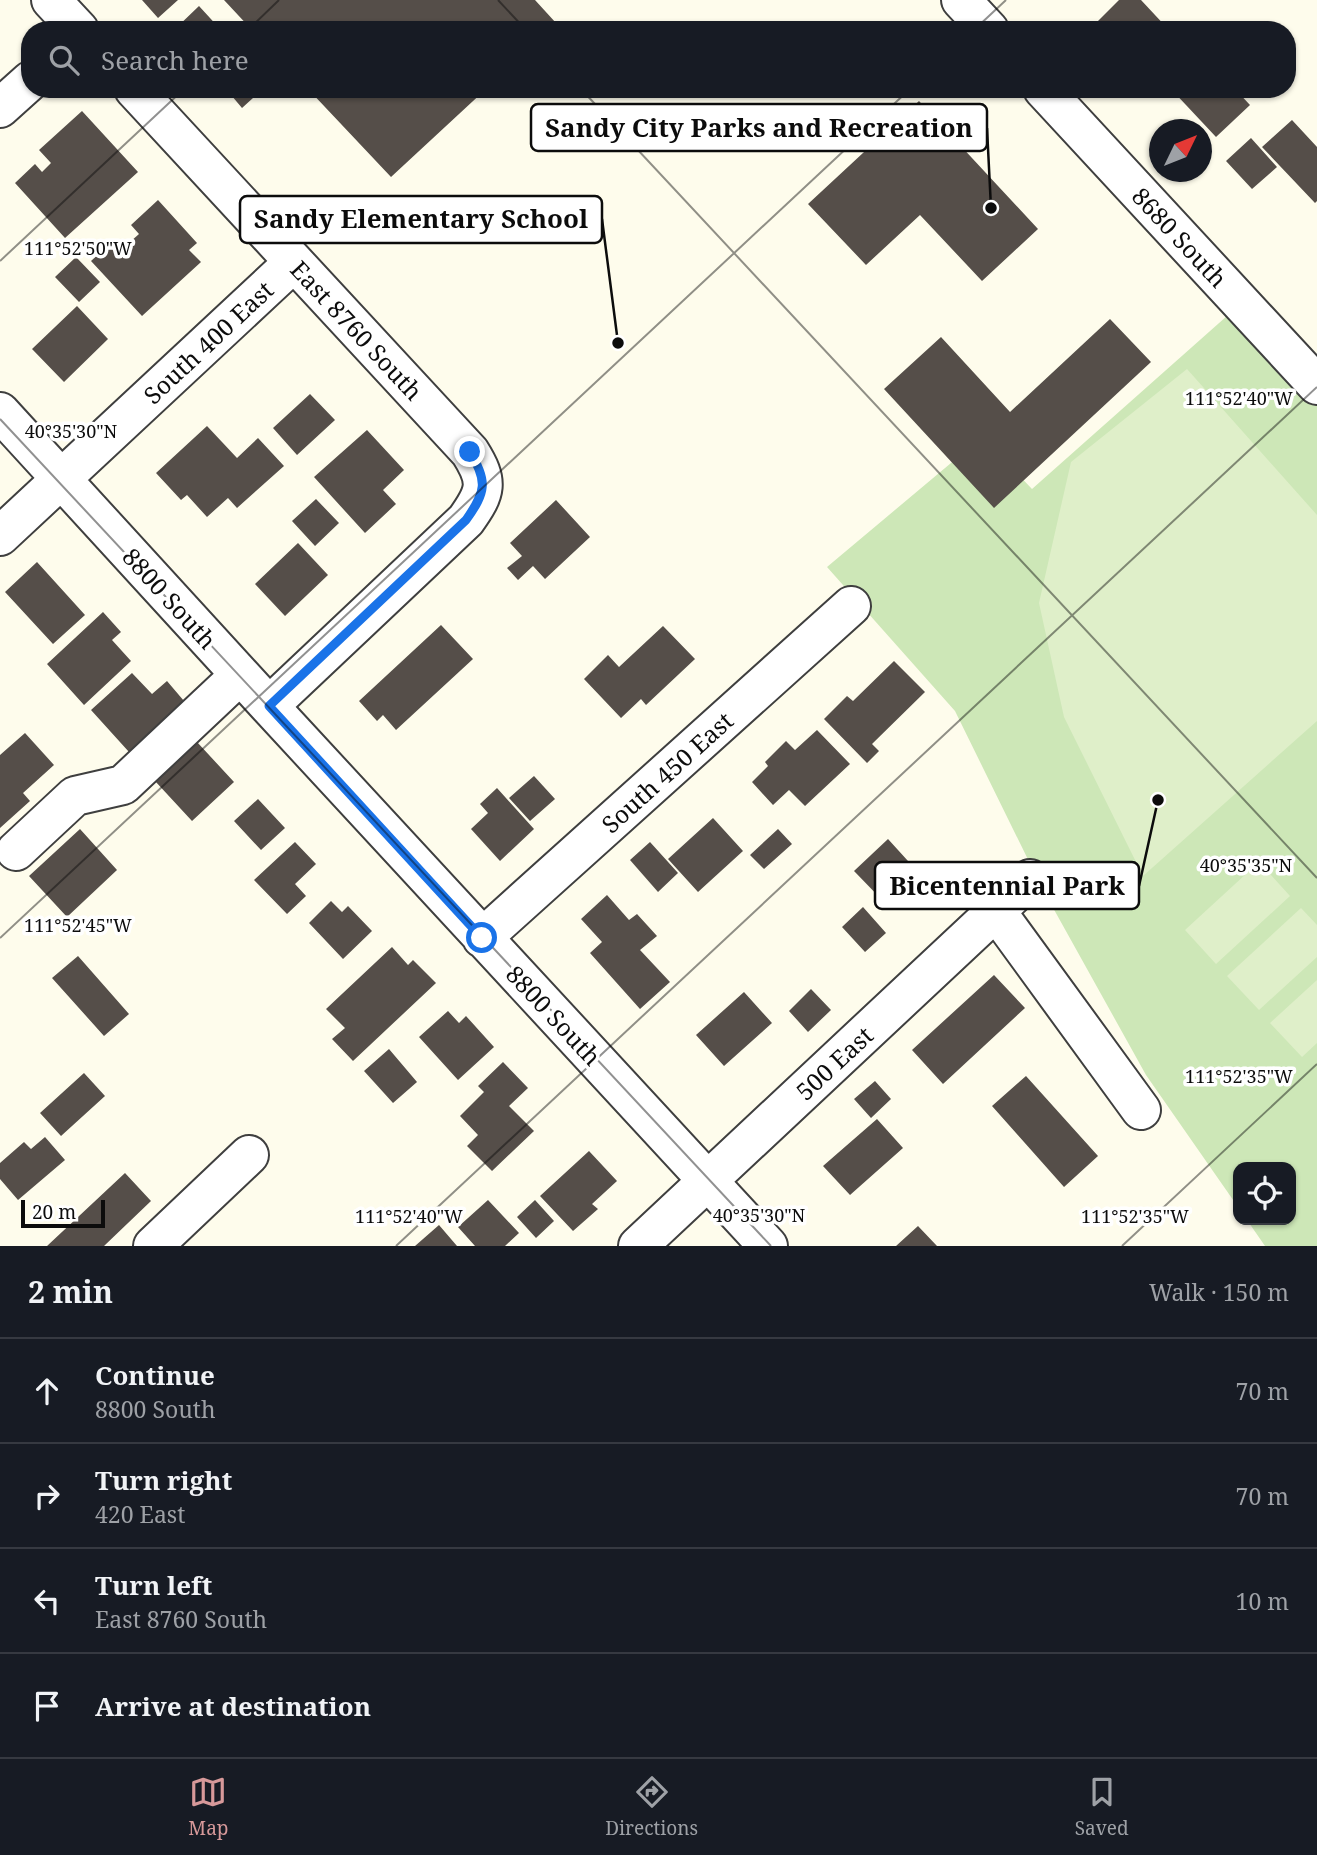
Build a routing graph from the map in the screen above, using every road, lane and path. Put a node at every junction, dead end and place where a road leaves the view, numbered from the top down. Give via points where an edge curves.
1 (51, 0) edge
2 (961, 0) edge
3 (71, 21) edge
4 (981, 21) edge
5 (21, 89) edge
6 (142, 98) edge
7 (1051, 98) edge
8 (0, 108) edge
9 (294, 262) junction
10 (1317, 385) edge
11 (0, 412) edge
12 (61, 479) junction
13 (0, 536) edge
14 (851, 606) dead end
15 (240, 675) junction
16 (269, 706) junction
17 (16, 850) dead end
18 (1030, 879) dead end
19 (996, 911) junction
20 (482, 938) junction
21 (1141, 1110) dead end
22 (249, 1155) dead end
23 (708, 1181) junction
24 (153, 1246) edge
25 (638, 1246) edge
26 (768, 1246) edge

1 - 3 street
2 - 4 street
5 - 8 street
6 - 9 street, East 8760 South
7 - 10 street, 8680 South
9 - 12 street, South 400 East
9 - 16 street, East 8760 South via 470,452 483,485 478,504 466,520
11 - 12 street, 8800 South
12 - 13 street, South 400 East
12 - 15 street, 8800 South
14 - 20 street, South 450 East
15 - 16 street, 8800 South
15 - 17 street via 123,785 75,796
16 - 20 street, 8800 South
18 - 19 street, 500 East
19 - 21 street
19 - 23 street, 500 East
20 - 23 street, 8800 South
22 - 24 street
23 - 25 street, 500 East
23 - 26 street, 8800 South

